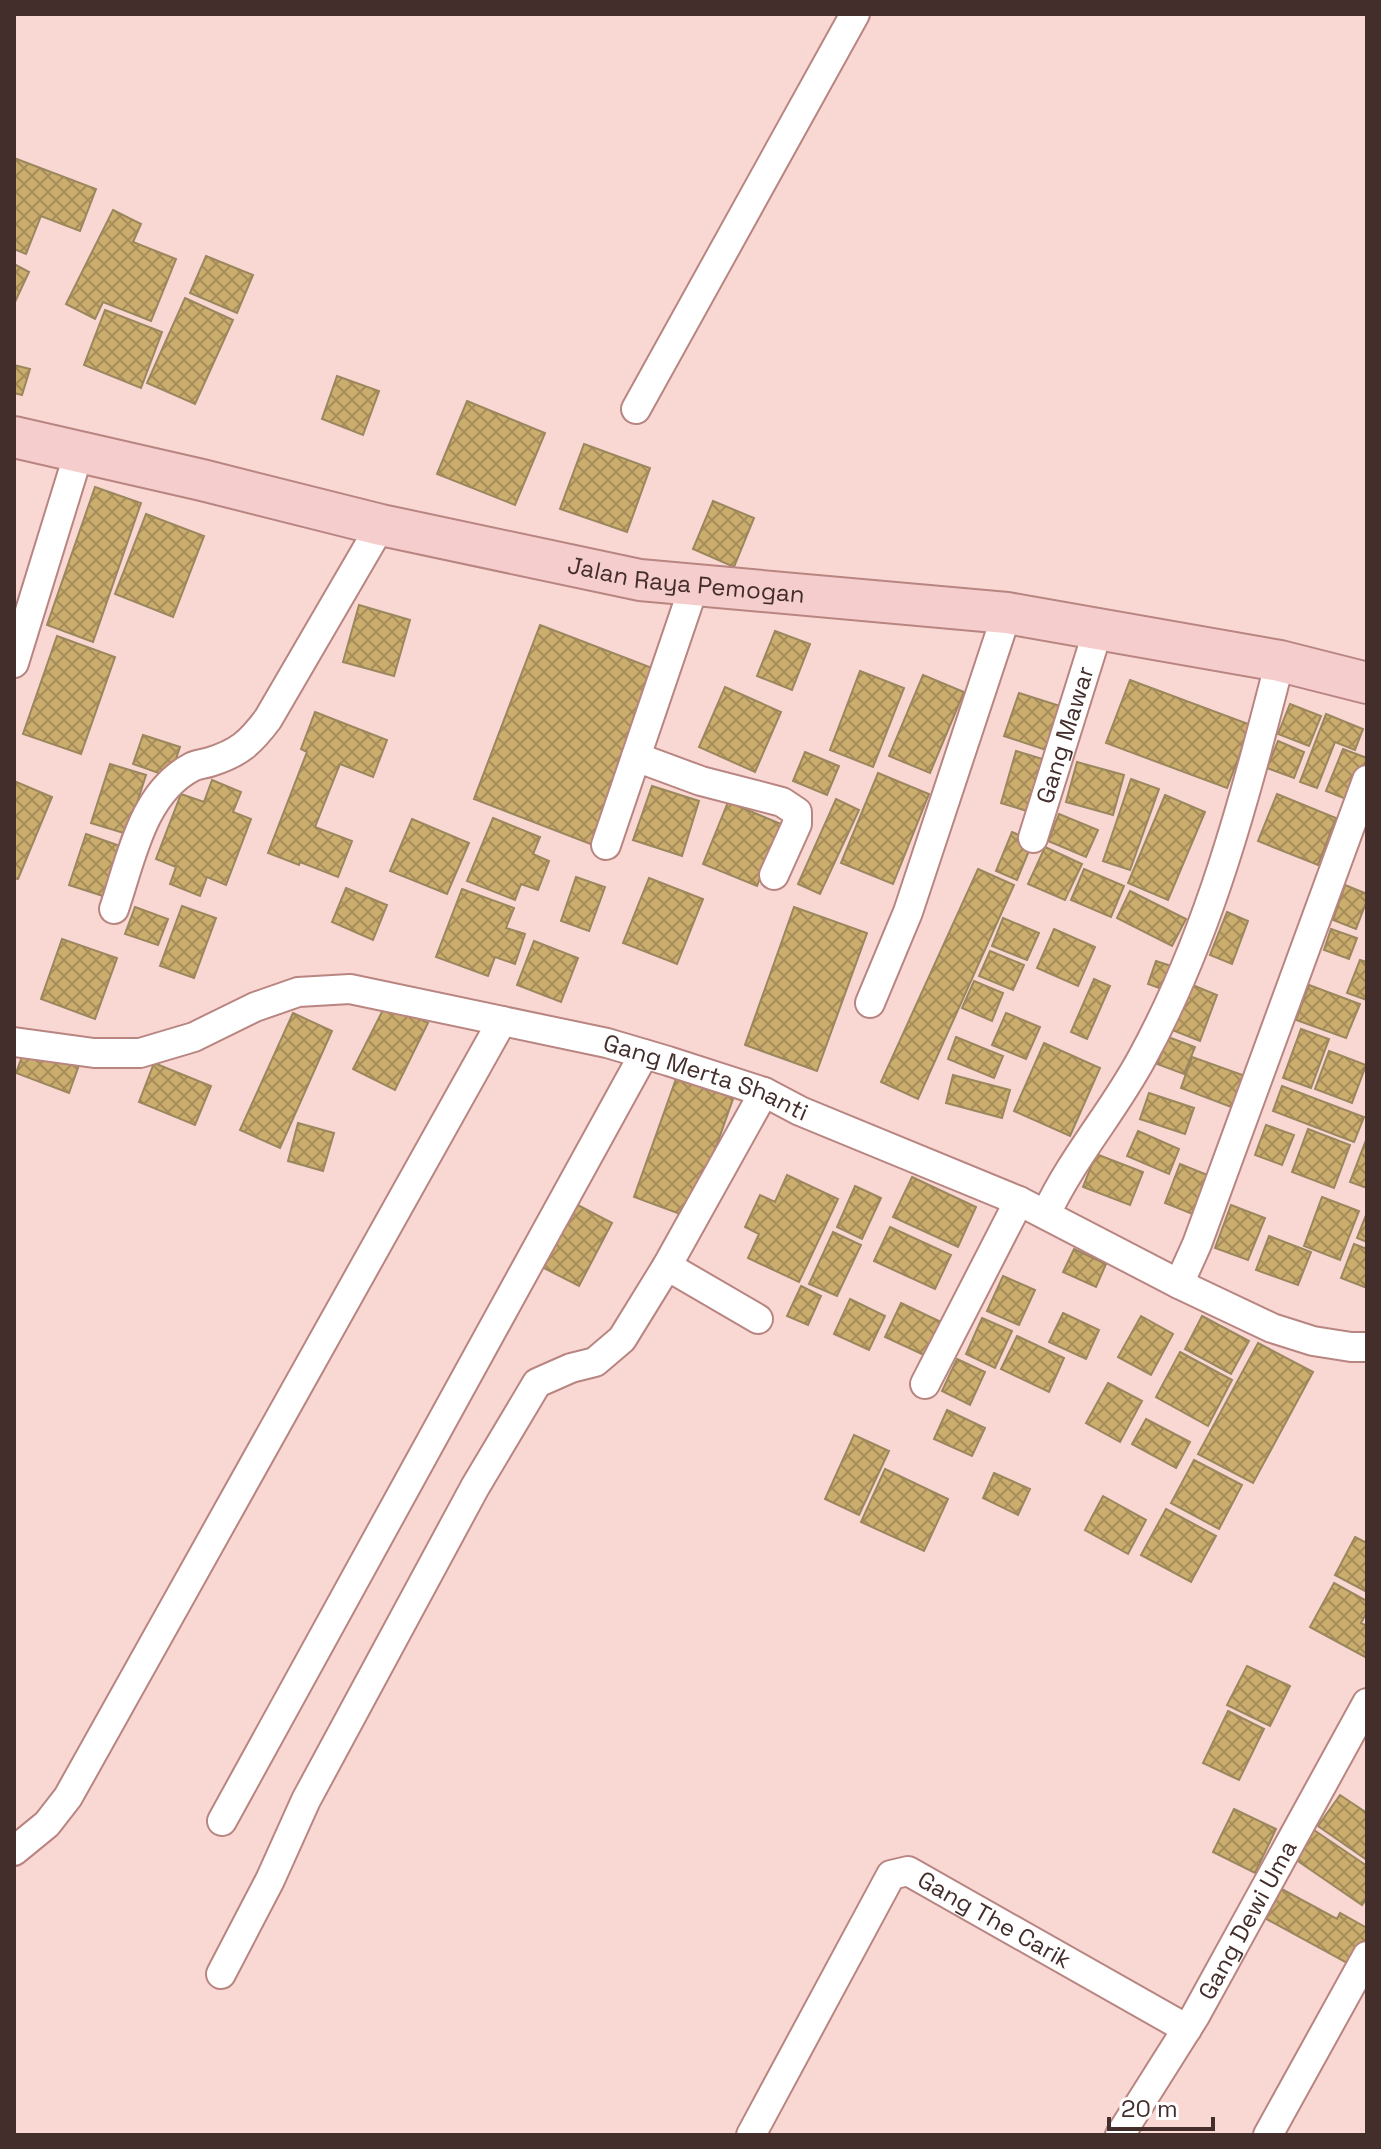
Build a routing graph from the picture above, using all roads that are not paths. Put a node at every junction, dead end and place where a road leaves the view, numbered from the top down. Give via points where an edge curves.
1 (855, 14) edge
2 (636, 409) dead end
3 (14, 437) edge
4 (79, 452) junction
5 (381, 525) junction
6 (694, 586) junction
7 (1007, 613) junction
8 (1098, 630) junction
9 (1280, 661) junction
10 (14, 663) edge
11 (1367, 683) edge
12 (636, 757) junction
13 (1367, 780) edge
14 (1033, 838) dead end
15 (606, 845) dead end
16 (774, 875) dead end
17 (114, 909) dead end
18 (870, 1003) dead end
19 (502, 1021) junction
20 (14, 1042) edge
21 (644, 1054) junction
22 (764, 1092) junction
23 (1019, 1201) junction
24 (1048, 1209) junction
25 (667, 1266) junction
26 (1180, 1280) junction
27 (758, 1319) dead end
28 (1367, 1347) edge
29 (925, 1384) dead end
30 (1367, 1703) edge
31 (222, 1821) dead end
32 (14, 1851) edge
33 (1367, 1956) edge
34 (221, 1974) dead end
35 (1187, 2029) junction
36 (751, 2135) edge
37 (1120, 2135) edge
38 (1268, 2135) edge

1 - 2 street
3 - 4 street, Jalan Raya Pemogan
4 - 5 street, Jalan Raya Pemogan
4 - 10 street
5 - 6 street, Jalan Raya Pemogan via 640,580
5 - 17 street via 253,739 195,766 159,795 143,824
6 - 7 street, Jalan Raya Pemogan
6 - 12 street
7 - 8 street, Jalan Raya Pemogan
7 - 18 street via 908,912
8 - 9 street, Jalan Raya Pemogan
8 - 14 street, Gang Mawar
9 - 11 street, Jalan Raya Pemogan
9 - 24 street via 1225,863 1193,952 1142,1058
12 - 15 street
12 - 16 street via 782,802 797,812 797,824
13 - 26 street
19 - 20 street, Gang Merta Shanti via 350,989 298,992 194,1037 140,1053 94,1053
19 - 21 street, Gang Merta Shanti
19 - 32 street via 68,1797 47,1824
21 - 22 street, Gang Merta Shanti
21 - 31 street
22 - 23 street, Gang Merta Shanti
22 - 25 street
23 - 24 street, Gang Merta Shanti
23 - 29 street
24 - 26 street, Gang Merta Shanti
25 - 27 street
25 - 34 street via 622,1339 595,1362 537,1383 306,1800
26 - 28 street, Gang Merta Shanti via 1272,1328 1313,1341
30 - 35 street, Gang Dewi Uma
33 - 38 street
35 - 36 street, Gang The Carik via 908,1871 891,1875
35 - 37 street, Gang Dewi Uma

